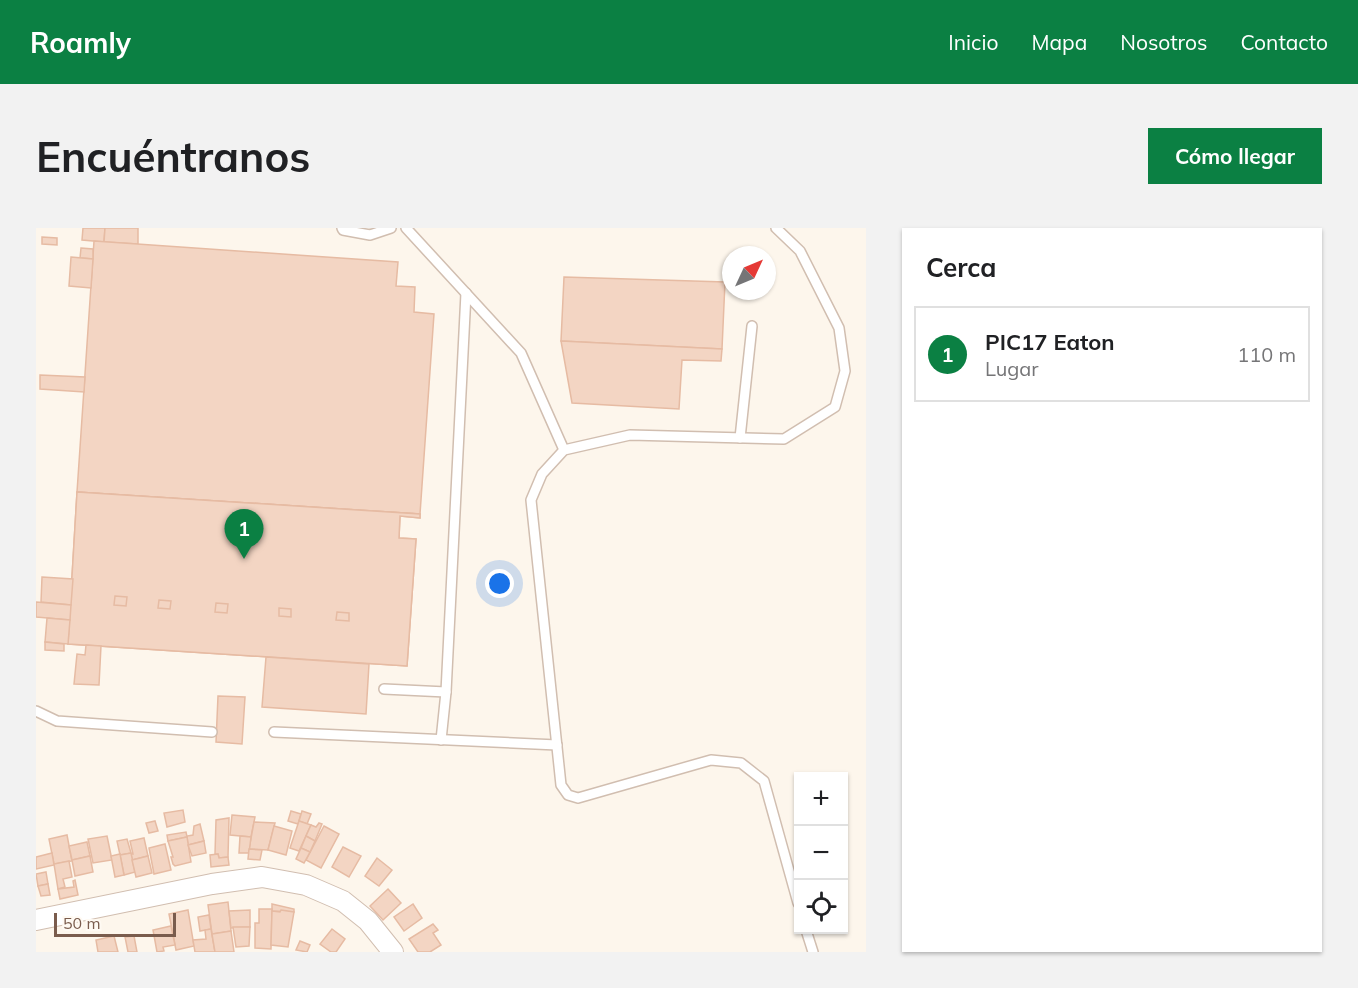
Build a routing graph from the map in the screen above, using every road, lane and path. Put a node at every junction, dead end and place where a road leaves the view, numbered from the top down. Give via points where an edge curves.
1 (342, 228) edge
2 (391, 228) edge
3 (406, 228) edge
4 (776, 228) edge
5 (466, 294) junction
6 (752, 326) dead end
7 (740, 438) junction
8 (564, 450) junction
9 (384, 689) dead end
10 (446, 692) junction
11 (36, 711) edge
12 (212, 732) dead end
13 (274, 732) dead end
14 (441, 740) junction
15 (557, 745) junction
16 (794, 889) edge
17 (36, 920) edge
18 (807, 934) edge
19 (393, 952) edge
20 (813, 952) edge

1 - 2 lane via 370,235
3 - 5 lane
4 - 7 lane via 800,251 839,328 845,371 835,407 826,413 784,439
5 - 8 lane via 521,353
5 - 10 lane
6 - 7 lane
7 - 8 lane via 630,435
8 - 15 lane via 543,474 531,500
9 - 10 lane
10 - 14 lane
11 - 12 lane via 57,721
13 - 14 lane
14 - 15 lane
15 - 16 lane via 561,785 568,795 578,798 711,760 741,763 764,781
17 - 19 street via 212,884 262,878 306,885 343,901 368,921
18 - 20 lane

